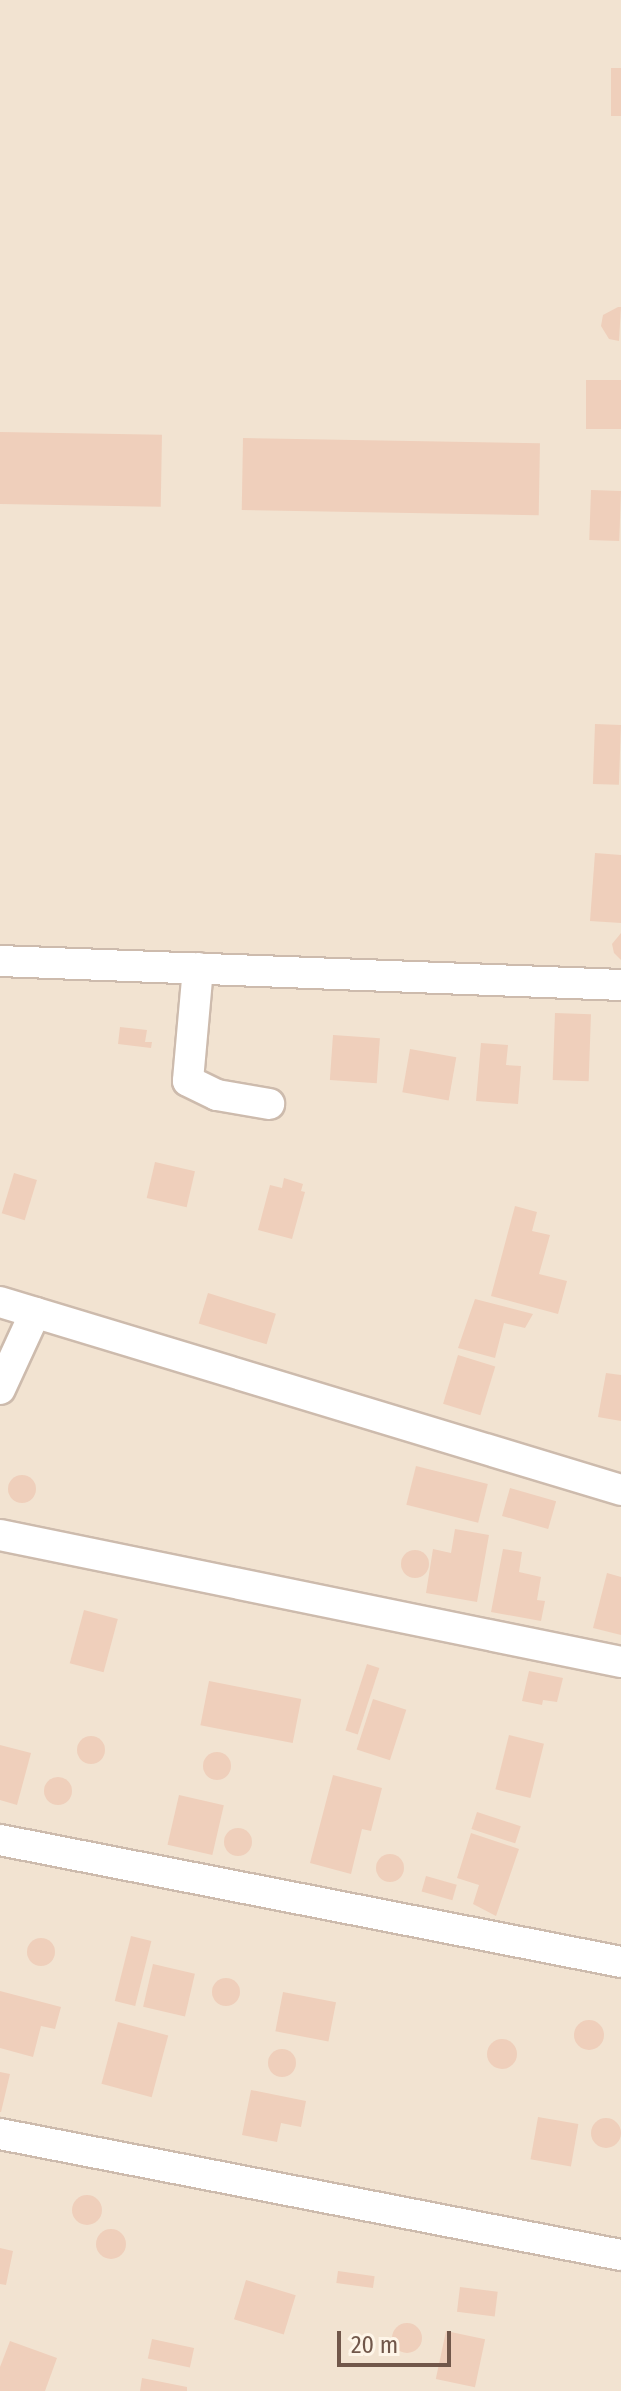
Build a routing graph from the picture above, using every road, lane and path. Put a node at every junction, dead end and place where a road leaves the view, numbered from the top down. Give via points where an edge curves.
1 (0, 961) edge
2 (198, 968) junction
3 (621, 985) edge
4 (269, 1104) dead end
5 (0, 1302) edge
6 (35, 1313) junction
7 (0, 1389) edge
8 (621, 1490) edge
9 (0, 1535) edge
10 (621, 1662) edge
11 (0, 1840) edge
12 (621, 1962) edge
13 (0, 2134) edge
14 (621, 2255) edge

1 - 2 street
2 - 3 street
2 - 4 street via 188,1081 217,1095
5 - 6 street
6 - 7 street
6 - 8 street
9 - 10 street
11 - 12 street
13 - 14 street

